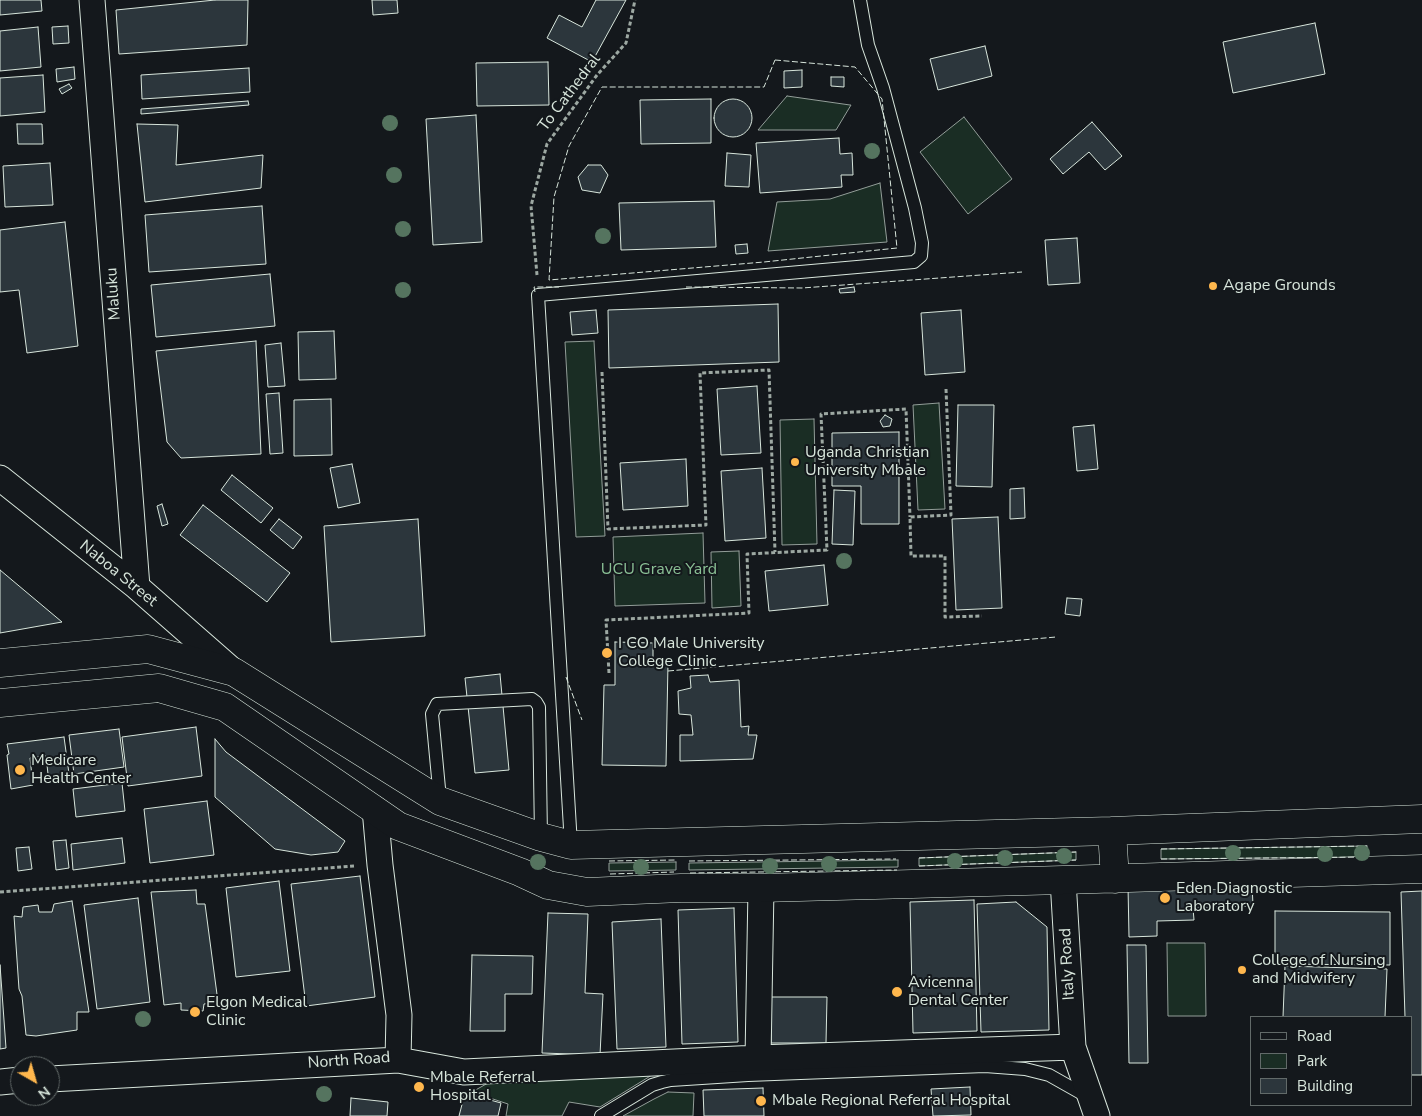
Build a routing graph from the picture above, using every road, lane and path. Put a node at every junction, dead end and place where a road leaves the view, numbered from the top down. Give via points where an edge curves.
1 (92, 0) edge
2 (635, 0) edge
3 (860, 0) edge
4 (538, 295) junction
5 (602, 372) dead end
6 (946, 389) dead end
7 (0, 478) edge
8 (910, 517) junction
9 (775, 552) junction
10 (137, 587) junction
11 (982, 616) dead end
12 (0, 663) edge
13 (234, 672) junction
14 (609, 673) dead end
15 (0, 704) edge
16 (440, 801) junction
17 (375, 809) junction
18 (1422, 820) edge
19 (1112, 831) junction
20 (541, 837) junction
21 (571, 846) junction
22 (380, 864) junction
23 (1422, 869) edge
24 (1114, 879) junction
25 (1063, 880) junction
26 (761, 888) junction
27 (0, 892) edge
28 (1073, 1048) junction
29 (758, 1058) junction
30 (398, 1060) junction
31 (60, 1078) edge
32 (1095, 1108) edge
33 (601, 1116) edge

1 - 10 street, Maluku
2 - 4 path, To Cathedral via 626,43 596,75 547,144 531,206
3 - 4 lane via 868,45 915,208 922,243 921,256 914,262
4 - 21 lane
5 - 9 path via 608,529 706,525 700,373 769,370
6 - 8 path via 951,515
7 - 10 street, Naboa Street
8 - 9 path via 906,409 821,414 827,550
8 - 11 path via 911,556 945,556 946,617
9 - 14 path via 747,554 749,613 606,620
10 - 13 street, Naboa Street
12 - 13 main road via 148,649
13 - 16 main road
15 - 17 main road via 159,688 224,707
16 - 20 main road
16 - 20 lane via 432,714 437,704 532,698 539,707
17 - 22 street, North Road
17 - 26 main road via 398,826 548,885 587,892
18 - 19 main road
19 - 21 main road
19 - 24 main road
20 - 21 main road
22 - 27 path
22 - 30 street, North Road via 399,1015
23 - 24 main road
24 - 25 main road
25 - 26 main road
25 - 28 street, Italy Road
26 - 29 street
28 - 29 street
28 - 32 street, Italy Road
29 - 30 street via 464,1072
30 - 31 street, North Road
32 - 33 lane via 1049,1075 1025,1069 985,1066 671,1080 652,1085

